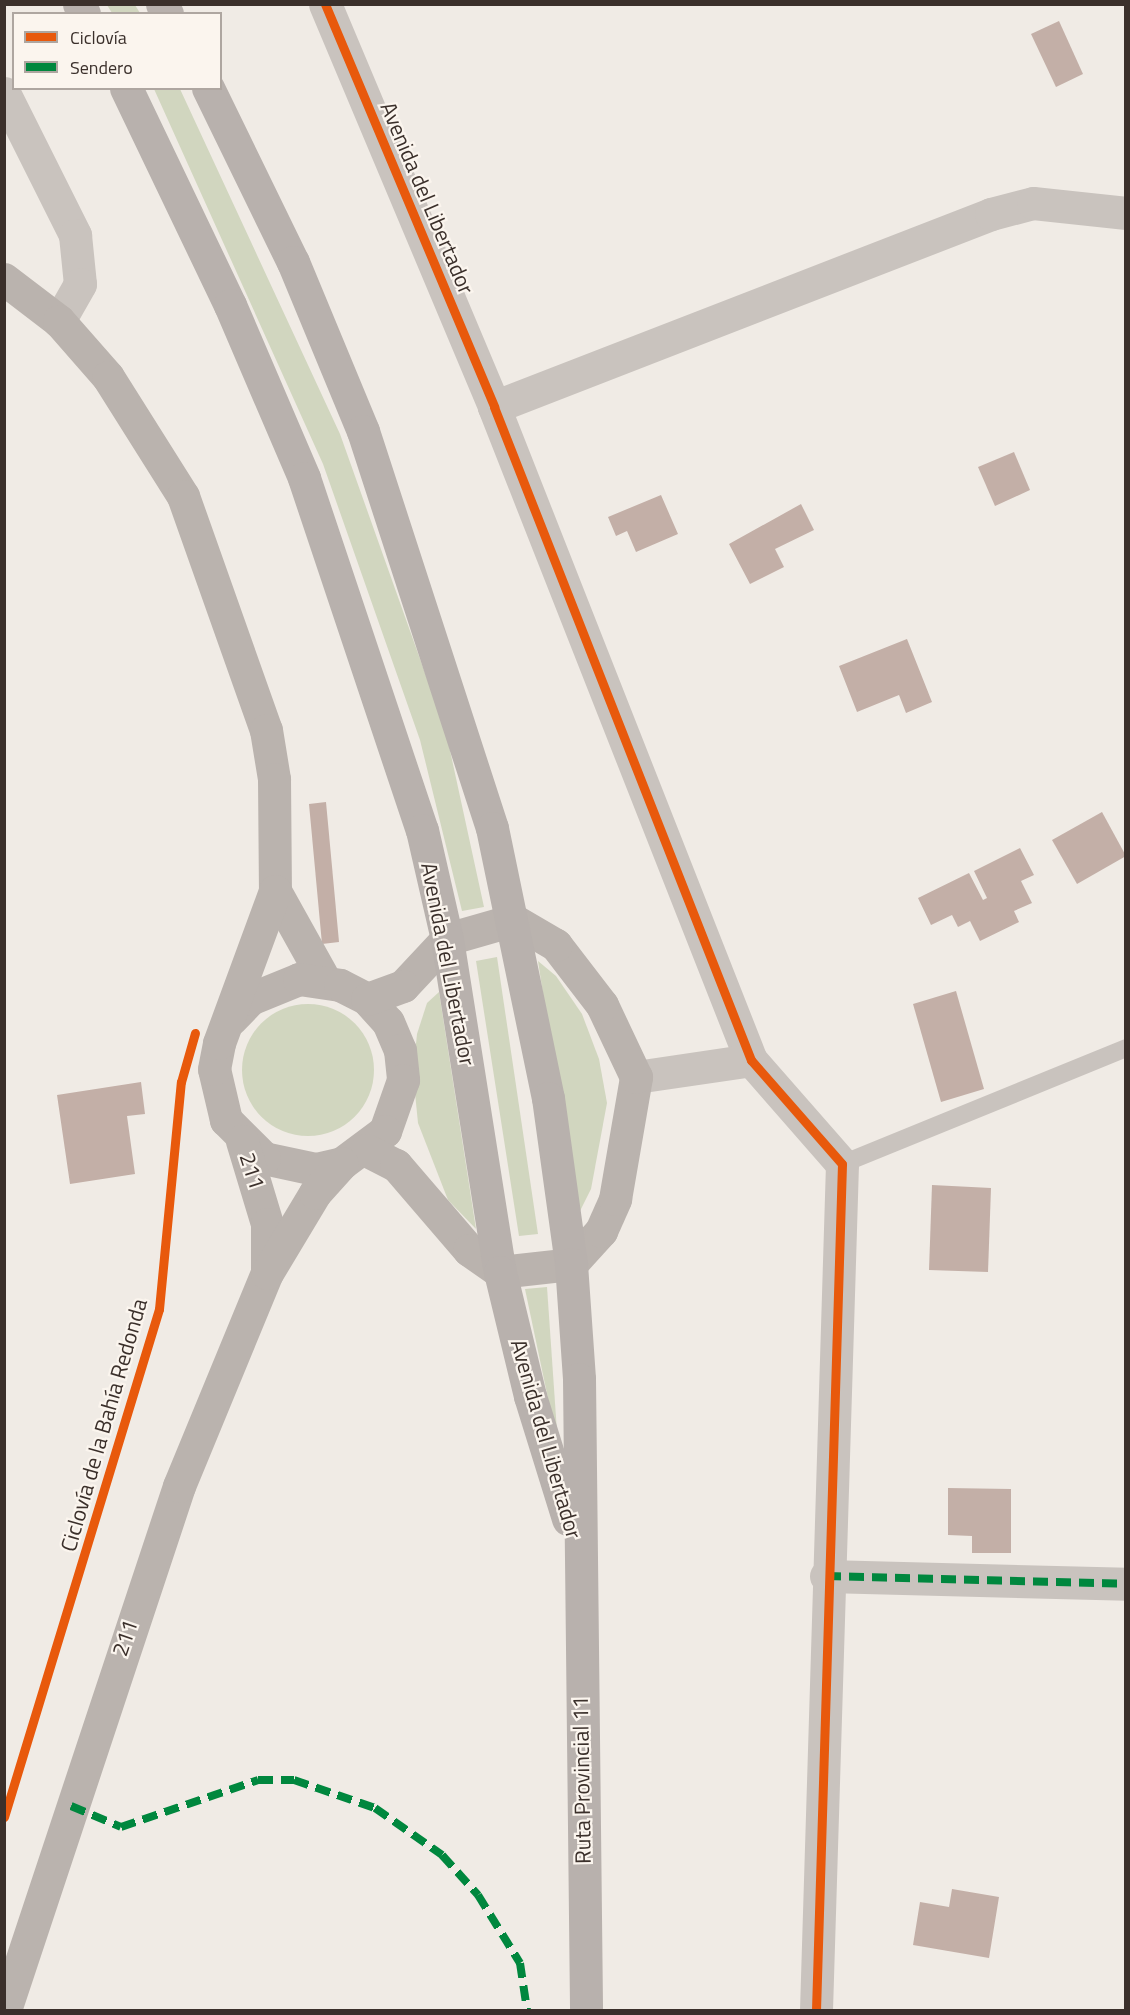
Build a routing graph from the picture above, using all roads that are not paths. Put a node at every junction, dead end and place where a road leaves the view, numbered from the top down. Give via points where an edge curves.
1 (325, 4) edge
2 (127, 90) edge
3 (209, 90) edge
4 (4, 93) edge
5 (1125, 213) edge
6 (4, 279) edge
7 (59, 321) junction
8 (494, 407) junction
9 (275, 891) junction
10 (513, 920) junction
11 (447, 939) junction
12 (325, 981) junction
13 (368, 999) junction
14 (231, 1019) junction
15 (1125, 1048) edge
16 (751, 1060) junction
17 (636, 1077) junction
18 (242, 1141) junction
19 (354, 1156) junction
20 (842, 1164) junction
21 (571, 1264) junction
22 (500, 1272) junction
23 (267, 1273) junction
24 (578, 1550) junction
25 (826, 1576) junction
26 (1125, 1584) edge
27 (5, 2010) edge
28 (586, 2010) edge
29 (816, 2010) edge

1 - 8 street, Avenida del Libertador
2 - 11 main road, Avenida del Libertador via 230,305 304,478 379,690 422,830
3 - 10 main road, Avenida del Libertador via 293,262 363,432 463,727
4 - 7 street via 75,236 80,284
5 - 8 street via 1033,203 991,214
6 - 7 street
7 - 9 street via 153,442 183,496 266,730 274,778
8 - 16 street, Avenida del Libertador
9 - 12 street
9 - 14 street
10 - 11 street
10 - 17 street via 556,945 602,1005
10 - 21 main road, Avenida del Libertador via 548,1098
11 - 13 street via 403,986
11 - 22 main road, Avenida del Libertador
12 - 13 street
12 - 14 street via 273,986
13 - 19 street via 388,1022 400,1050 403,1080 398,1107
14 - 18 street via 219,1043 215,1078 226,1120
15 - 20 lane
16 - 17 street
16 - 20 street, Avenida del Libertador
17 - 21 street via 615,1199 601,1231
18 - 19 street via 289,1167
18 - 23 street, 211 via 267,1224
19 - 22 street via 396,1165 469,1250
19 - 23 street, 211 via 315,1193
20 - 25 street
21 - 22 street
21 - 24 main road, Avenida del Libertador via 579,1379
22 - 24 main road, Avenida del Libertador via 530,1396
23 - 27 street, 211 via 175,1497
24 - 28 main road, Ruta Provincial 11
25 - 26 street
25 - 29 street

